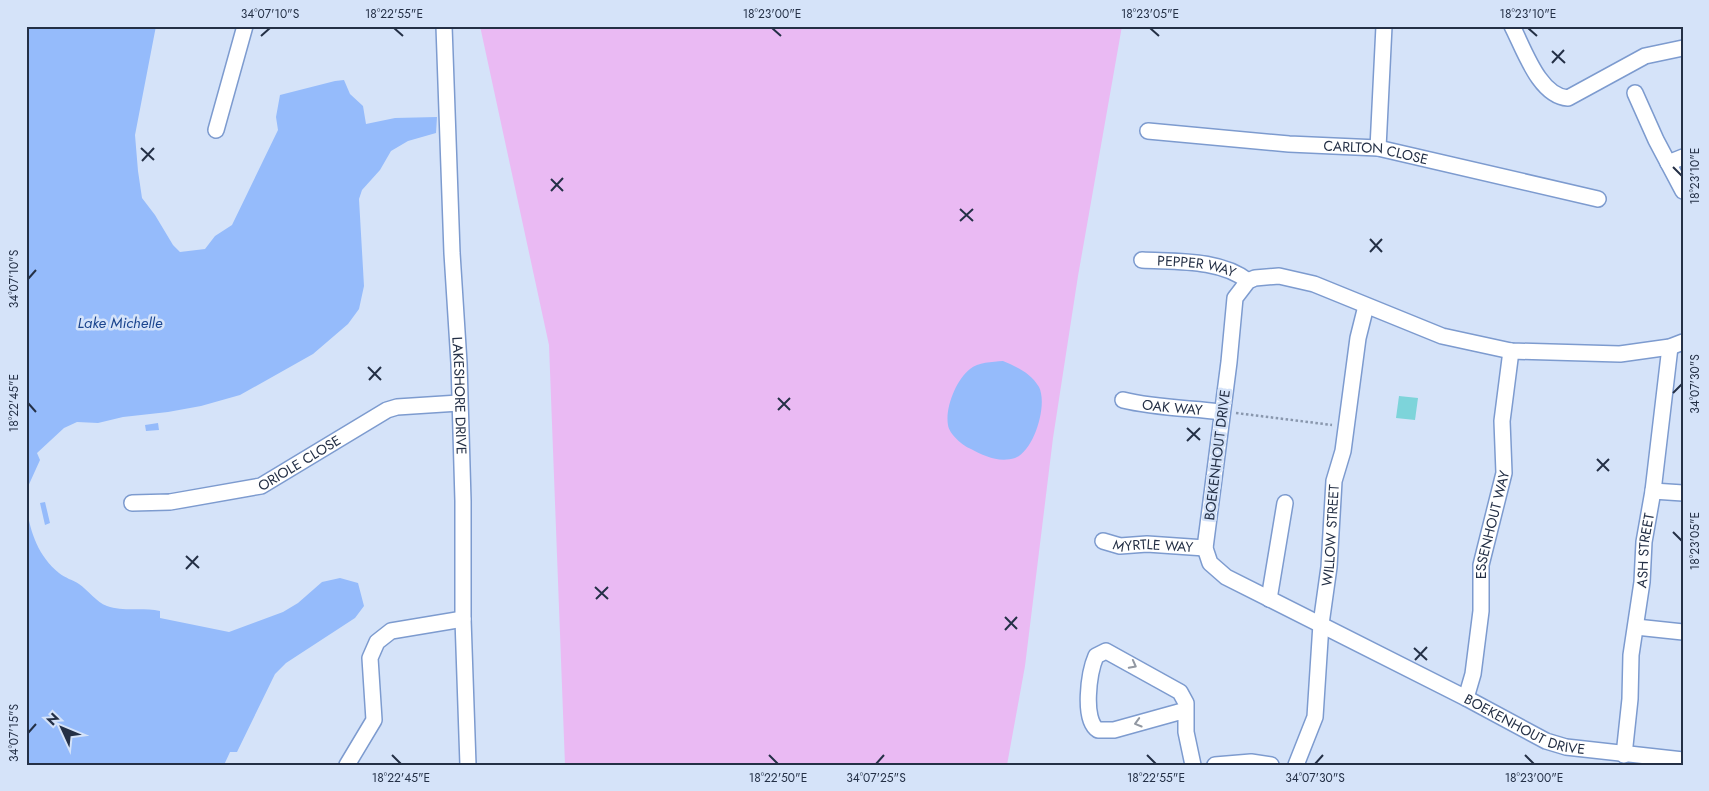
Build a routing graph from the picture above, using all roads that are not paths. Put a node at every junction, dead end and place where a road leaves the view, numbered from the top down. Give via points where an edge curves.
1 (245, 26) edge
2 (444, 26) edge
3 (1384, 26) edge
4 (1512, 26) edge
5 (1683, 48) edge
6 (1635, 93) dead end
7 (216, 130) dead end
8 (1148, 131) dead end
9 (1378, 148) junction
10 (1683, 157) edge
11 (1668, 163) junction
12 (1683, 191) edge
13 (1598, 199) dead end
14 (1142, 260) dead end
15 (1248, 281) junction
16 (1366, 306) junction
17 (1676, 344) edge
18 (1511, 351) junction
19 (1123, 400) dead end
20 (460, 403) junction
21 (1222, 412) junction
22 (1653, 491) junction
23 (1683, 493) edge
24 (132, 503) dead end
25 (1285, 503) dead end
26 (1104, 541) dead end
27 (1205, 548) junction
28 (1269, 599) junction
29 (463, 619) junction
30 (1321, 624) junction
31 (1636, 627) junction
32 (1683, 632) edge
33 (1466, 698) junction
34 (1186, 710) junction
35 (1624, 755) junction
36 (1683, 760) edge
37 (347, 765) edge
38 (468, 765) edge
39 (1193, 765) edge
40 (1215, 765) edge
41 (1271, 765) edge
42 (1296, 765) edge

1 - 7 street
2 - 20 street, LAKESHORE DRIVE
3 - 9 street
4 - 5 street via 1542,84 1559,97 1568,98 1645,56
6 - 11 street
8 - 9 street, CARLTON CLOSE via 1289,144
9 - 13 street, CARLTON CLOSE
10 - 11 street
11 - 12 street
14 - 15 street, PEPPER WAY via 1216,267
15 - 16 street via 1279,276 1314,284
15 - 21 street, BOEKENHOUT DRIVE via 1235,298
16 - 18 street via 1442,336
16 - 30 street, WILLOW STREET via 1358,338 1347,427 1334,481 1329,567
17 - 18 street via 1620,354
17 - 22 street, ASH STREET
18 - 33 street, ESSENHOUT WAY via 1502,421 1504,473 1481,565 1481,611 1473,674
19 - 21 street, OAK WAY via 1146,406
20 - 24 street, ORIOLE CLOSE via 387,410 261,486 170,502
20 - 29 street, LAKESHORE DRIVE
21 - 27 street, BOEKENHOUT DRIVE
22 - 23 street
22 - 31 street, ASH STREET via 1644,542
25 - 28 street
26 - 27 street, MYRTLE WAY via 1120,546 1148,544
27 - 28 street, BOEKENHOUT DRIVE via 1210,564 1220,573
28 - 30 street, BOEKENHOUT DRIVE
29 - 37 street via 391,631 377,642 370,658 374,720
29 - 38 street, LAKESHORE DRIVE
30 - 33 street, BOEKENHOUT DRIVE
30 - 42 street, WILLOW STREET via 1315,717
31 - 32 street
31 - 35 street, ASH STREET via 1630,655 1630,699
33 - 35 street, BOEKENHOUT DRIVE via 1546,741
34 -> 34 street via 1114,730 1098,730 1090,721 1088,712 1096,656 1106,651 1176,689 1186,703
34 - 39 street via 1186,732
35 - 36 street, BOEKENHOUT DRIVE
40 - 41 street via 1252,762

